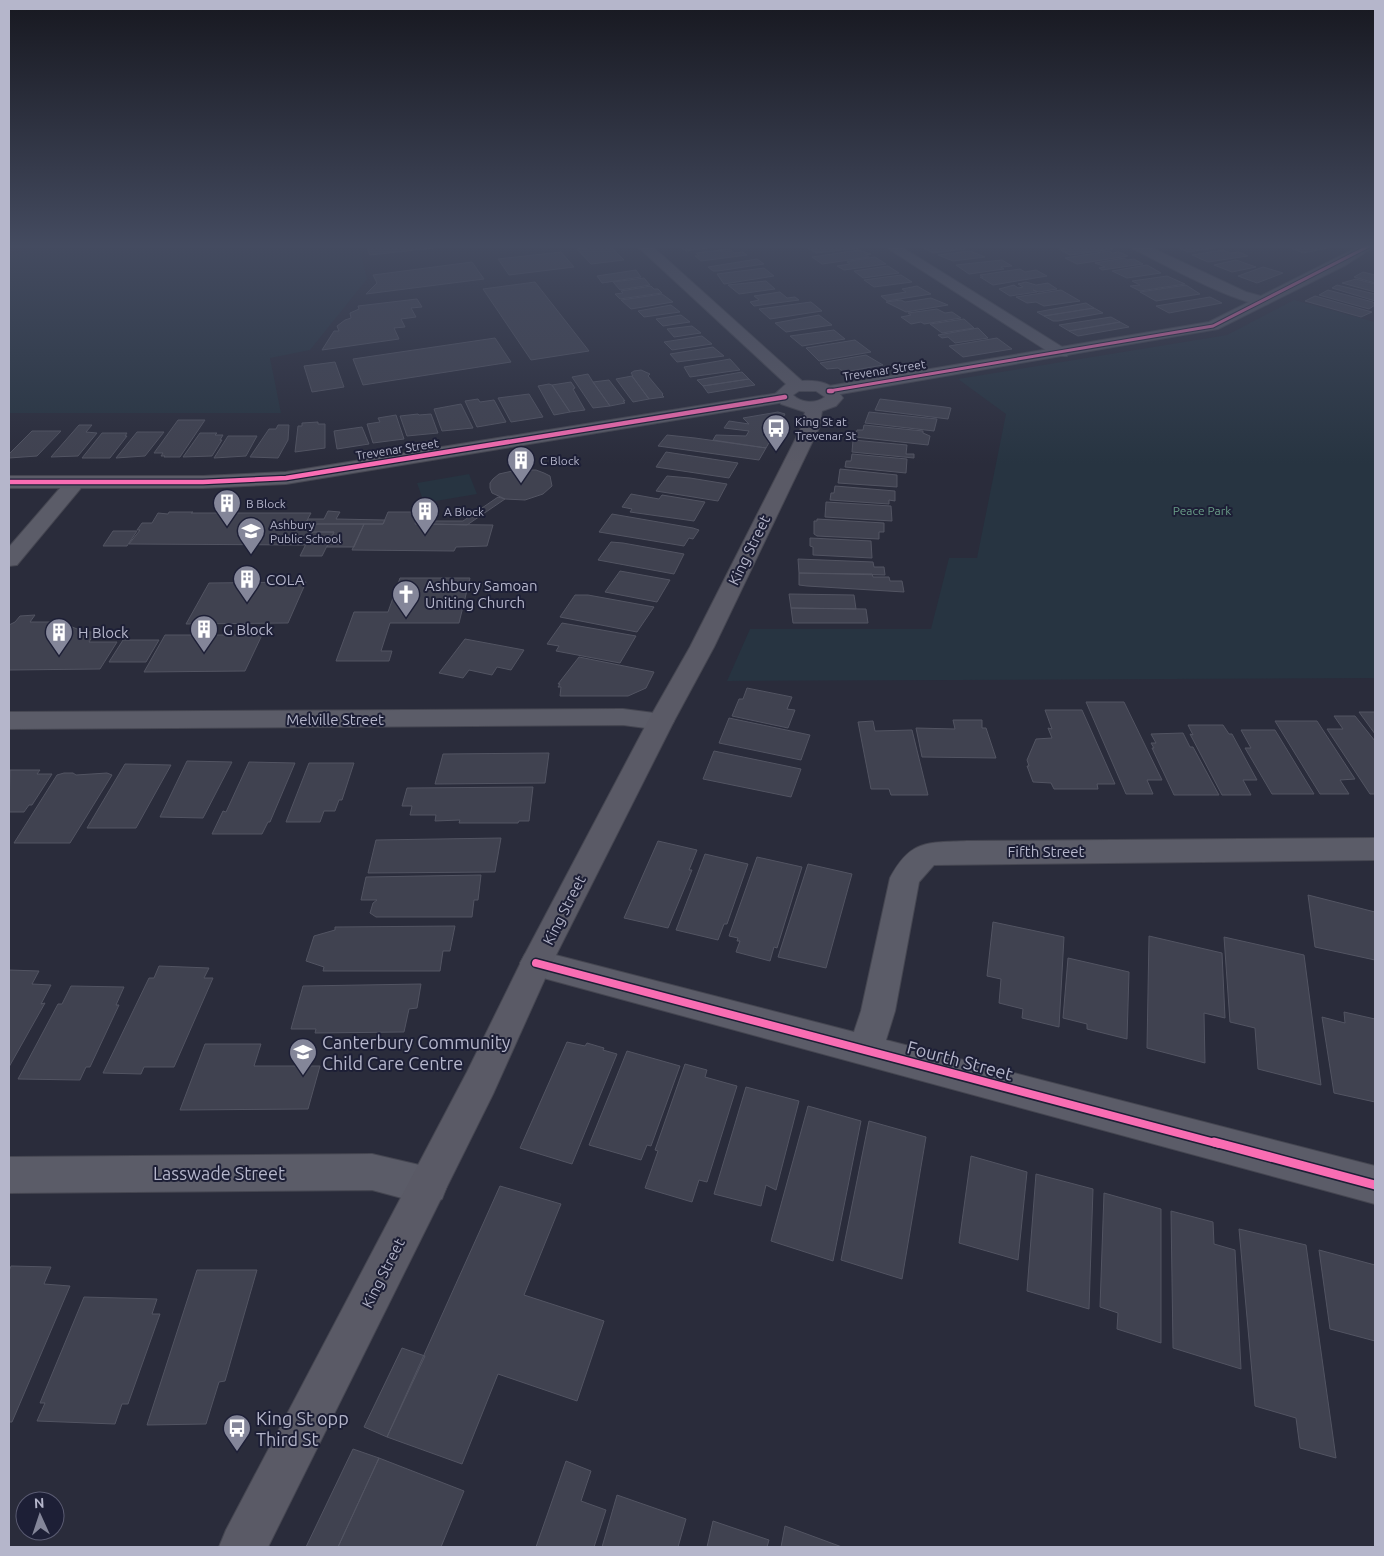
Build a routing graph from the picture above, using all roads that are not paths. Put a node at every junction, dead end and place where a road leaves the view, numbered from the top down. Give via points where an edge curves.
1 (723, 319) edge
2 (1007, 319) edge
3 (1227, 319) edge
4 (1061, 352) junction
5 (806, 395) junction
6 (9, 482) edge
7 (76, 482) junction
8 (9, 560) edge
9 (9, 721) edge
10 (661, 721) junction
11 (1375, 849) edge
12 (536, 963) junction
13 (866, 1050) junction
14 (9, 1175) edge
15 (1375, 1185) edge
16 (428, 1186) junction
17 (243, 1547) edge

1 - 5 main road
2 - 4 street
3 - 4 street, Trevenar Street via 1213,326
4 - 5 street, Trevenar Street
5 - 7 street, Trevenar Street via 286,478
5 - 10 main road, King Street via 814,415 810,428 702,647
6 - 7 street, Trevenar Street
7 - 8 street
9 - 10 street, Melville Street via 629,717
10 - 12 main road, King Street
11 - 13 street, Fifth Street via 926,854 905,878 878,1011
12 - 13 street, Fourth Street
12 - 16 main road, King Street
13 - 15 street, Fourth Street
14 - 16 street, Lasswade Street via 372,1172
16 - 17 main road, King Street

